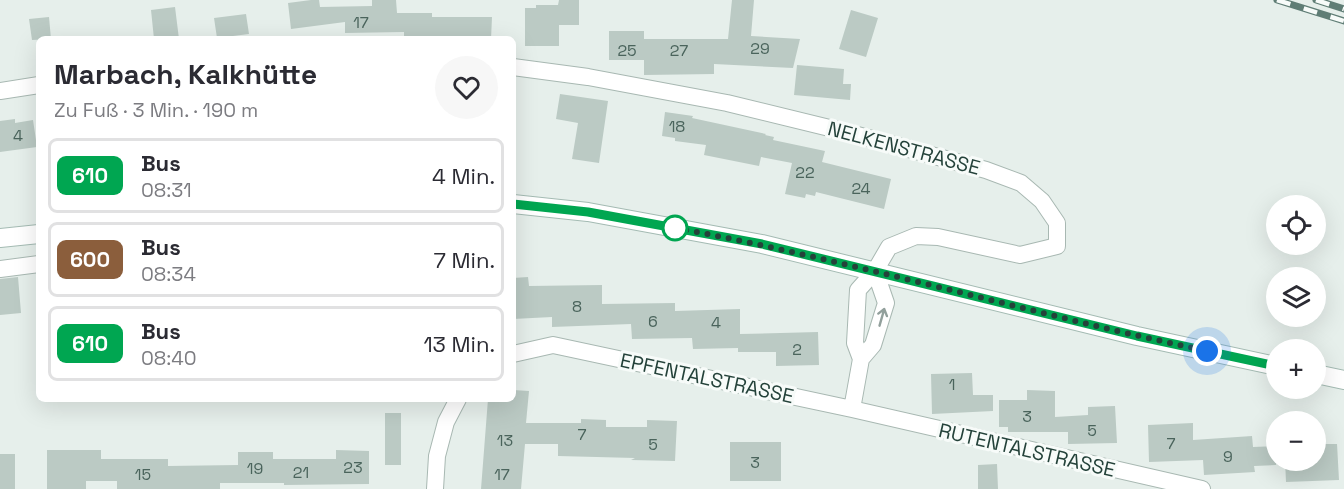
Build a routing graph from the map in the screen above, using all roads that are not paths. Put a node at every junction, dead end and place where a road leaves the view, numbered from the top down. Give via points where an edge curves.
1 (516, 67) edge
2 (36, 85) edge
3 (0, 91) edge
4 (516, 204) edge
5 (36, 234) edge
6 (0, 238) edge
7 (36, 264) edge
8 (0, 269) edge
9 (875, 271) junction
10 (516, 352) edge
11 (861, 359) junction
12 (1266, 364) edge
13 (1326, 376) edge
14 (1344, 381) edge
15 (456, 402) edge
16 (852, 409) junction
17 (435, 489) edge
18 (1202, 489) edge

1 - 9 street, NELKENSTRASSE via 727,103 986,170 1021,183 1042,201 1057,223 1057,246 1020,255 916,236 889,247
2 - 3 street
4 - 9 main road via 628,219 762,244
5 - 6 main road
7 - 8 street
9 - 11 street via 858,290 855,343
11 -> 9 street via 873,345 886,303
9 - 12 main road
10 - 16 street, EPFENTALSTRASSE via 553,345
11 - 16 street
13 - 14 main road
15 - 17 street via 446,422 437,456
16 - 18 street, RUTENTALSTRASSE

